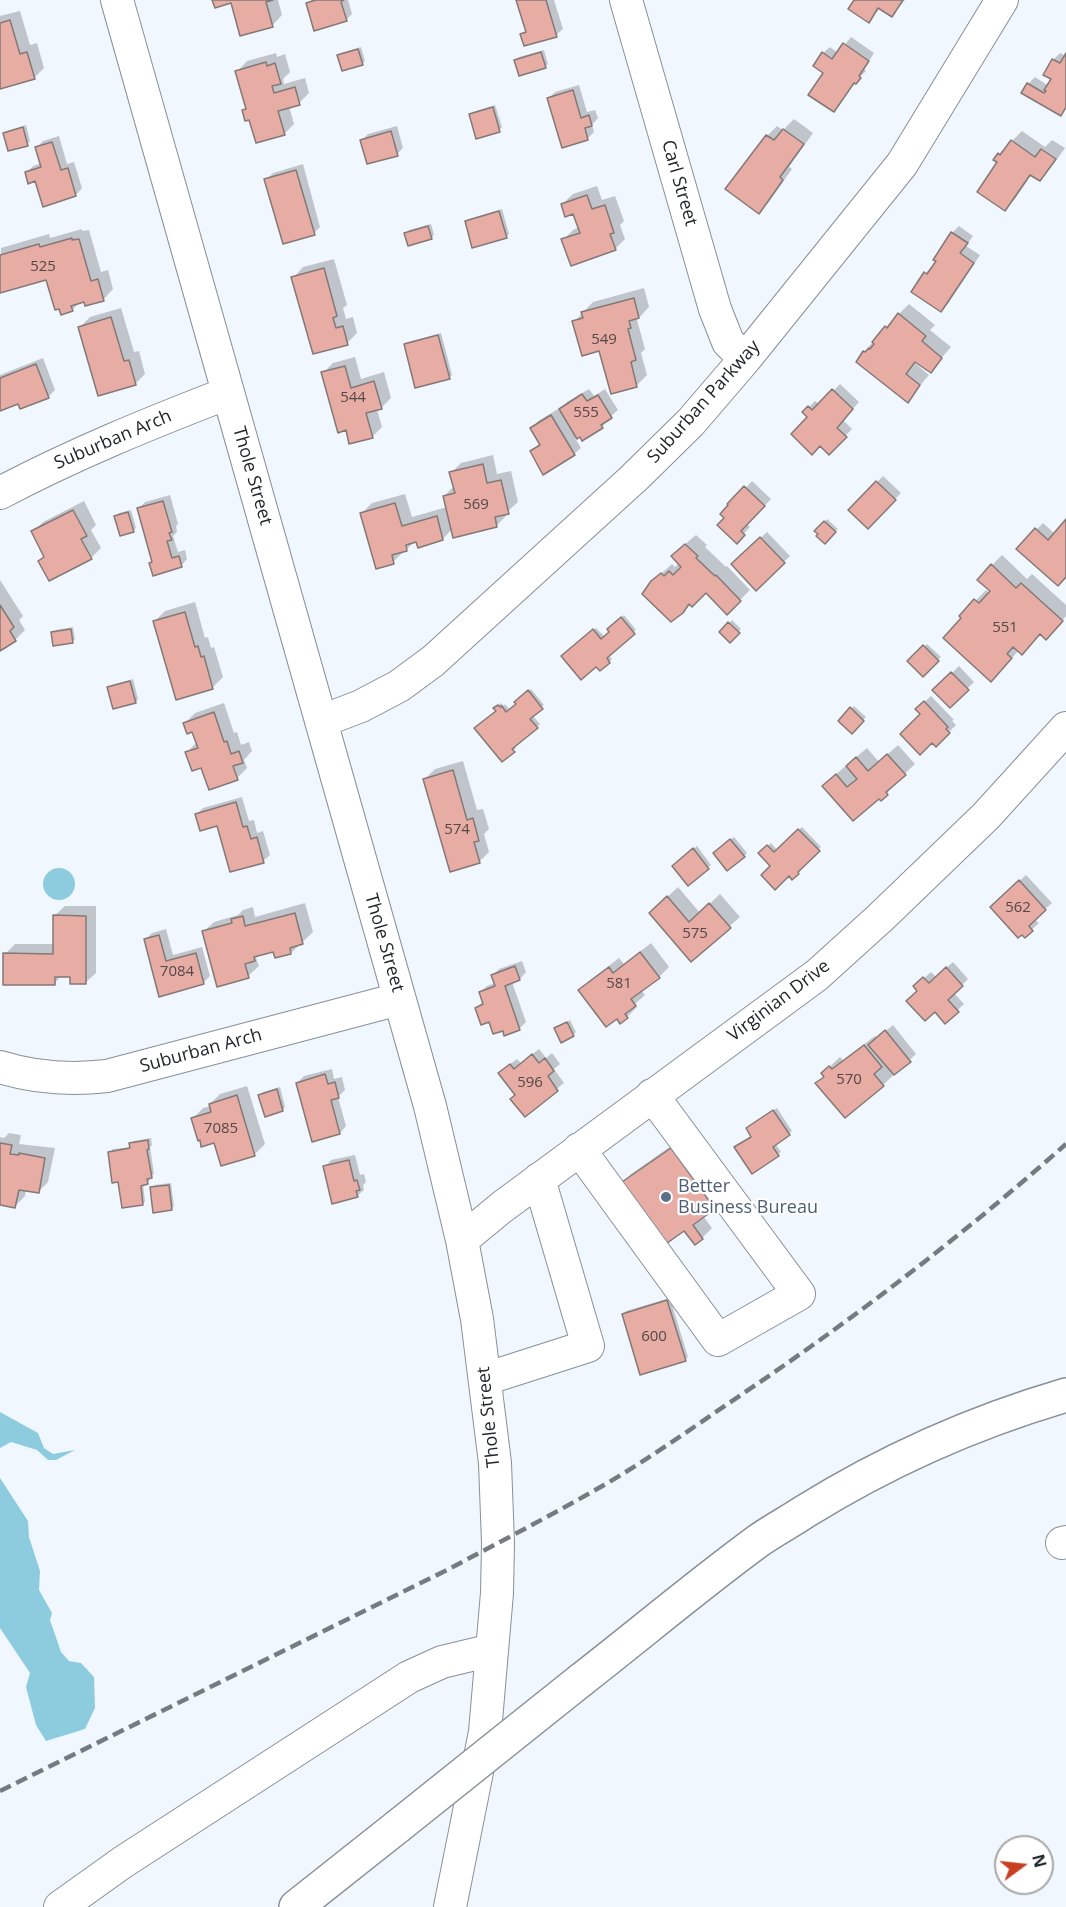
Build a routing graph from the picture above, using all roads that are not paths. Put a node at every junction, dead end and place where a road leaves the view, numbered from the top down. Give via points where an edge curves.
1 (117, 0) edge
2 (626, 0) edge
3 (1002, 0) edge
4 (745, 359) junction
5 (228, 393) junction
6 (0, 493) edge
7 (322, 721) junction
8 (1066, 728) edge
9 (399, 999) junction
10 (0, 1067) edge
11 (652, 1095) junction
12 (579, 1149) junction
13 (539, 1179) junction
14 (462, 1240) junction
15 (485, 1378) junction
16 (1066, 1395) edge
17 (492, 1650) junction
18 (60, 1907) edge
19 (296, 1907) edge
20 (450, 1907) edge

1 - 5 street, Thole Street
2 - 4 street, Carl Street via 715,309 728,342
3 - 4 street, Suburban Parkway via 902,164
4 - 7 street, Suburban Parkway via 691,422 634,478 433,661 399,686
5 - 6 street, Suburban Arch via 134,429
5 - 7 street, Thole Street
7 - 9 street, Thole Street
8 - 11 street, Virginian Drive via 986,816 816,975
9 - 10 street, Suburban Arch via 107,1076 52,1078
9 - 14 street, Thole Street
11 - 12 street, Virginian Drive
11 - 12 street via 799,1294 718,1340
12 - 13 street, Virginian Drive
13 - 14 street, Virginian Drive
13 - 15 street via 588,1346
14 - 15 street, Thole Street
15 - 17 street, Thole Street via 495,1463 498,1543
16 - 19 highway, bridge via 966,1429 905,1456 759,1540
17 - 18 street via 442,1662 409,1677
17 - 20 street, Thole Street via 485,1732

